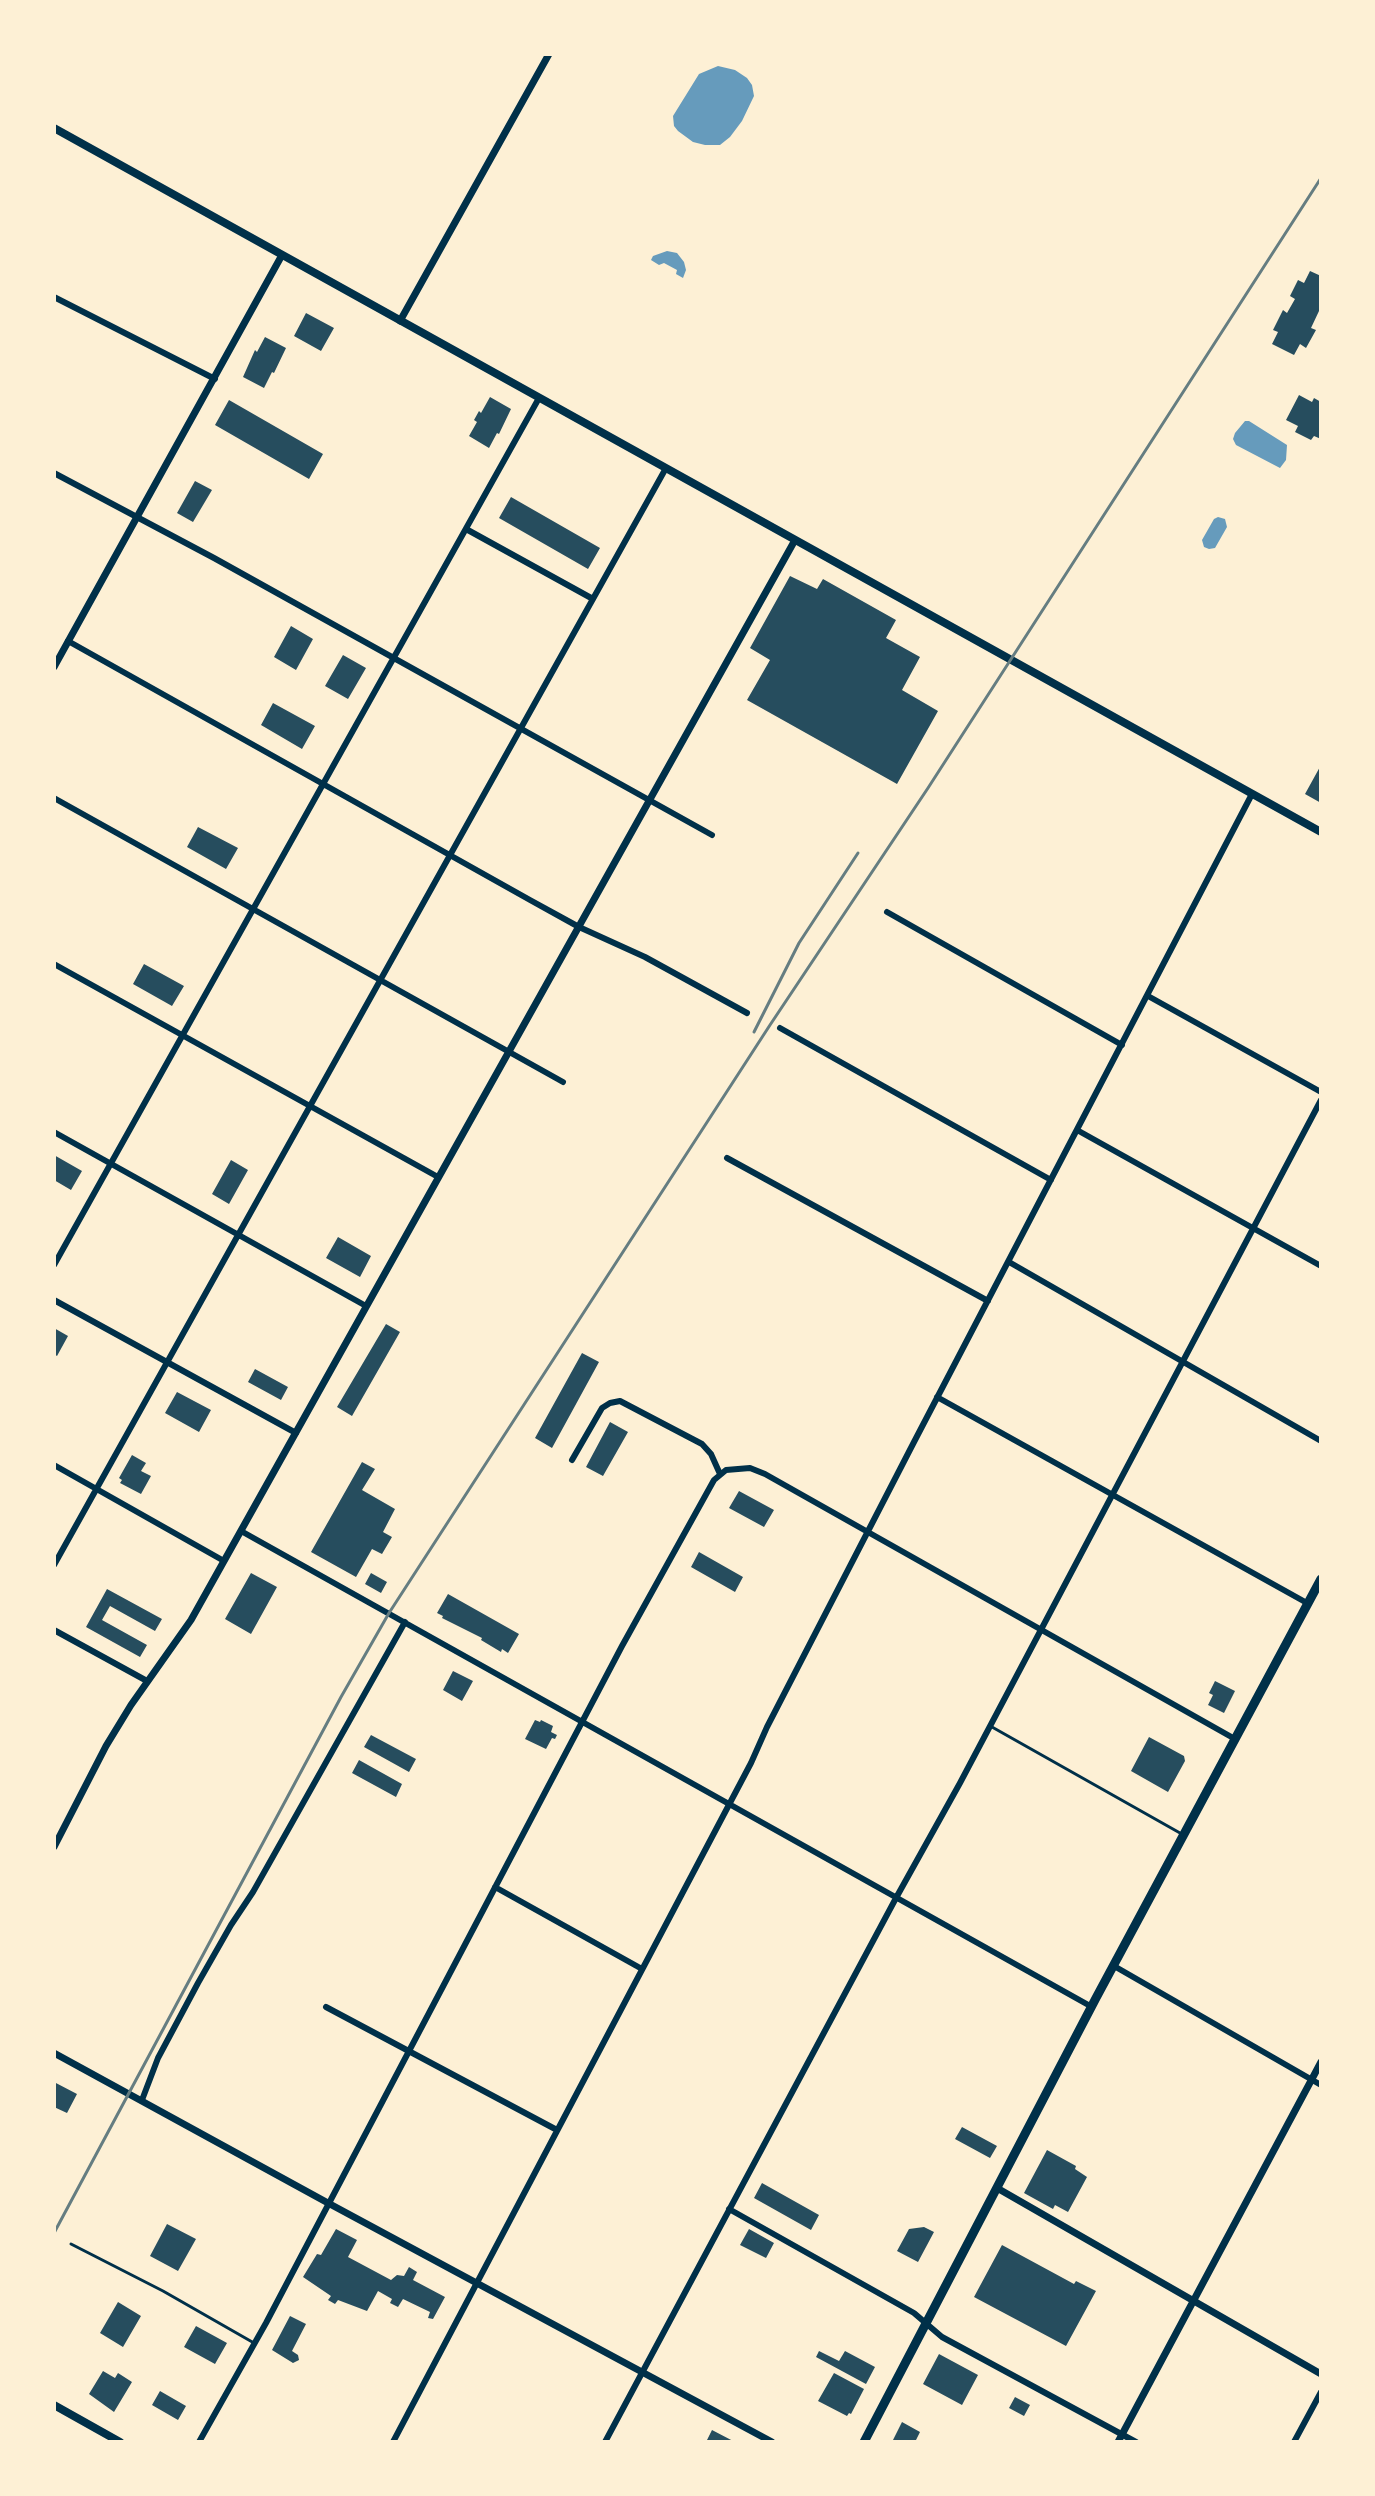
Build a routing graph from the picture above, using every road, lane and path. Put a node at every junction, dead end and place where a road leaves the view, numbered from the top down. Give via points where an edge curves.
1 (549, 54) edge
2 (54, 128) edge
3 (282, 255) junction
4 (54, 297) edge
5 (400, 321) junction
6 (215, 379) junction
7 (539, 398) junction
8 (666, 468) junction
9 (54, 473) edge
10 (138, 518) junction
11 (466, 529) junction
12 (795, 540) junction
13 (593, 599) junction
14 (68, 641) junction
15 (393, 659) junction
16 (54, 667) edge
17 (521, 728) junction
18 (323, 784) junction
19 (1252, 794) junction
20 (54, 798) edge
21 (650, 801) junction
22 (1321, 832) edge
23 (712, 835) dead end
24 (450, 855) junction
25 (253, 910) junction
26 (887, 912) dead end
27 (579, 927) junction
28 (54, 964) edge
29 (380, 980) junction
30 (1148, 996) junction
31 (747, 1013) dead end
32 (780, 1028) dead end
33 (182, 1037) junction
34 (1122, 1045) junction
35 (508, 1052) junction
36 (563, 1082) dead end
37 (1321, 1092) edge
38 (1321, 1100) edge
39 (310, 1106) junction
40 (1077, 1130) junction
41 (54, 1132) edge
42 (727, 1158) dead end
43 (111, 1163) junction
44 (438, 1177) junction
45 (1051, 1180) junction
46 (1254, 1228) junction
47 (238, 1235) junction
48 (1009, 1262) junction
49 (54, 1265) edge
50 (1321, 1266) edge
51 (54, 1300) edge
52 (988, 1301) junction
53 (366, 1306) junction
54 (1183, 1362) junction
55 (167, 1363) junction
56 (937, 1397) junction
57 (296, 1433) junction
58 (1321, 1441) edge
59 (572, 1460) dead end
60 (54, 1465) edge
61 (720, 1474) junction
62 (96, 1489) junction
63 (1112, 1495) junction
64 (241, 1531) junction
65 (869, 1531) junction
66 (224, 1561) junction
67 (54, 1565) edge
68 (1321, 1579) edge
69 (1307, 1603) junction
70 (405, 1622) junction
71 (54, 1630) edge
72 (1041, 1630) junction
73 (147, 1681) junction
74 (582, 1721) junction
75 (991, 1726) junction
76 (1235, 1739) junction
77 (729, 1805) junction
78 (1184, 1835) junction
79 (54, 1847) edge
80 (495, 1887) junction
81 (896, 1898) junction
82 (1114, 1966) junction
83 (642, 1969) junction
84 (326, 2007) dead end
85 (1092, 2007) junction
86 (409, 2051) junction
87 (54, 2053) edge
88 (1321, 2062) edge
89 (1312, 2080) junction
90 (1321, 2085) edge
91 (142, 2100) junction
92 (557, 2130) junction
93 (997, 2188) junction
94 (328, 2203) junction
95 (729, 2209) junction
96 (71, 2244) dead end
97 (478, 2283) junction
98 (1193, 2302) junction
99 (925, 2323) junction
100 (254, 2343) junction
101 (642, 2373) junction
102 (1321, 2374) edge
103 (1321, 2392) edge
104 (54, 2405) edge
105 (1120, 2438) edge
106 (120, 2442) edge
107 (199, 2442) edge
108 (393, 2442) edge
109 (605, 2442) edge
110 (772, 2442) edge
111 (864, 2442) edge
112 (1136, 2442) edge
113 (1294, 2442) edge

1 - 5 street
2 - 3 main road
3 - 5 main road
3 - 6 street
4 - 6 street
5 - 7 main road
6 - 10 street
7 - 8 main road
7 - 11 street
8 - 12 main road
8 - 13 street
9 - 10 street
10 - 14 street
10 - 15 street
11 - 13 street
11 - 15 street
12 - 19 main road
12 - 21 street
13 - 17 street
14 - 16 street
14 - 18 street
15 - 17 street
15 - 18 street
17 - 21 street
17 - 24 street
18 - 24 street
18 - 25 street
19 - 22 main road
19 - 30 street
20 - 25 street
21 - 23 street
21 - 27 street
24 - 27 street
24 - 29 street
25 - 29 street
25 - 33 street
26 - 34 street
27 - 31 street
27 - 35 street
28 - 33 street
29 - 35 street
29 - 39 street
30 - 34 street
30 - 37 street
32 - 45 street
33 - 39 street
33 - 43 street
34 - 40 street
35 - 36 street
35 - 44 street
38 - 46 street
39 - 44 street
39 - 47 street
40 - 45 street
40 - 46 street
41 - 43 street
42 - 52 street
43 - 47 street
43 - 49 street
44 - 53 street
45 - 48 street
46 - 50 street
46 - 54 street
47 - 53 street
47 - 55 street
48 - 52 street
48 - 54 street
51 - 55 street
52 - 56 street
53 - 57 street
54 - 58 street
54 - 63 street
55 - 57 street
55 - 62 street
56 - 63 street
56 - 65 street
57 - 64 street
59 - 61 street via 602,1408 620,1401 702,1444
60 - 62 street
61 - 65 street via 750,1468
61 - 74 street
62 - 66 street
62 - 67 street
63 - 69 street
63 - 72 street
64 - 66 street
64 - 70 street
65 - 72 street
65 - 77 street
66 - 73 street via 187,1627
68 - 69 main road
69 - 76 main road
70 - 74 street
70 - 91 street via 198,1983
71 - 73 street
72 - 75 street
72 - 76 street
73 - 79 street
74 - 77 street
74 - 80 street
75 - 78 lane
75 - 81 street
76 - 78 main road
77 - 81 street
77 - 83 street
78 - 82 main road
80 - 83 street
80 - 86 street
81 - 85 street
81 - 95 street
82 - 85 main road
82 - 89 street
83 - 92 street
84 - 86 street
85 - 93 main road
86 - 92 street
86 - 94 street
87 - 91 street
88 - 89 street
89 - 90 street
89 - 98 street
91 - 94 street
92 - 97 street
93 - 98 street
93 - 99 main road
94 - 97 street
94 - 100 street
95 - 99 street
95 - 101 street
96 - 100 lane
97 - 101 street
97 - 108 street
98 - 102 street
98 - 105 street
99 - 105 street
99 - 111 main road
100 - 107 street
101 - 109 street
101 - 110 street
103 - 113 street
104 - 106 main road
105 - 112 street

